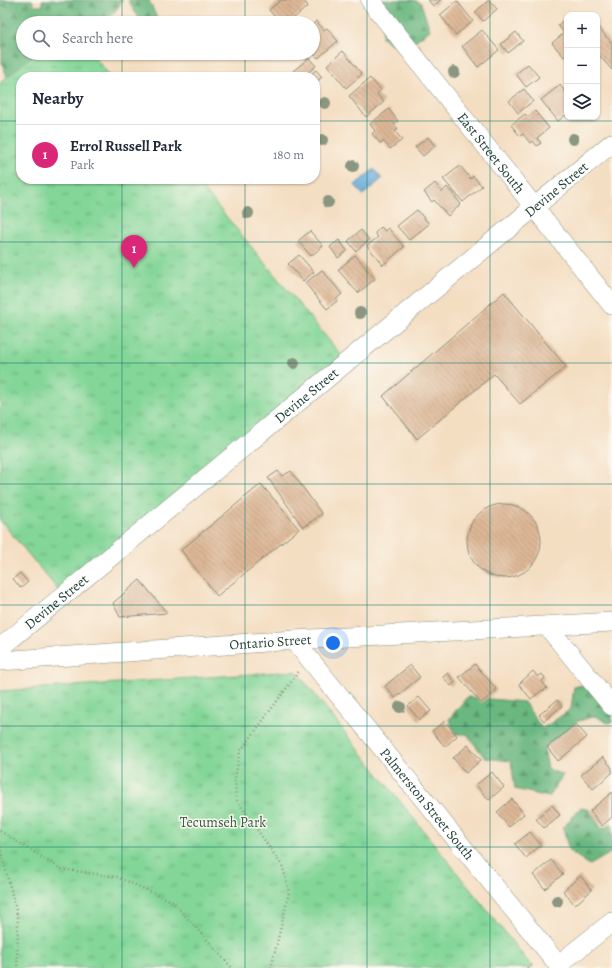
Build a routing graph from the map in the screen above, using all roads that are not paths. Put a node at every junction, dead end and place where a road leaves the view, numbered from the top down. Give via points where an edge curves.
1 (370, 0) edge
2 (612, 143) edge
3 (534, 207) junction
4 (612, 306) edge
5 (612, 622) edge
6 (547, 626) junction
7 (294, 640) junction
8 (0, 648) edge
9 (0, 661) edge
10 (612, 706) edge
11 (612, 922) edge
12 (560, 967) edge

1 - 3 street, East Street South
2 - 3 street, Devine Street
3 - 4 street, East Street South
3 - 8 street, Devine Street
5 - 6 street, Ontario Street
6 - 7 street, Ontario Street
6 - 10 street
7 - 9 street, Ontario Street
7 - 12 street, Palmerston Street South
11 - 12 street

